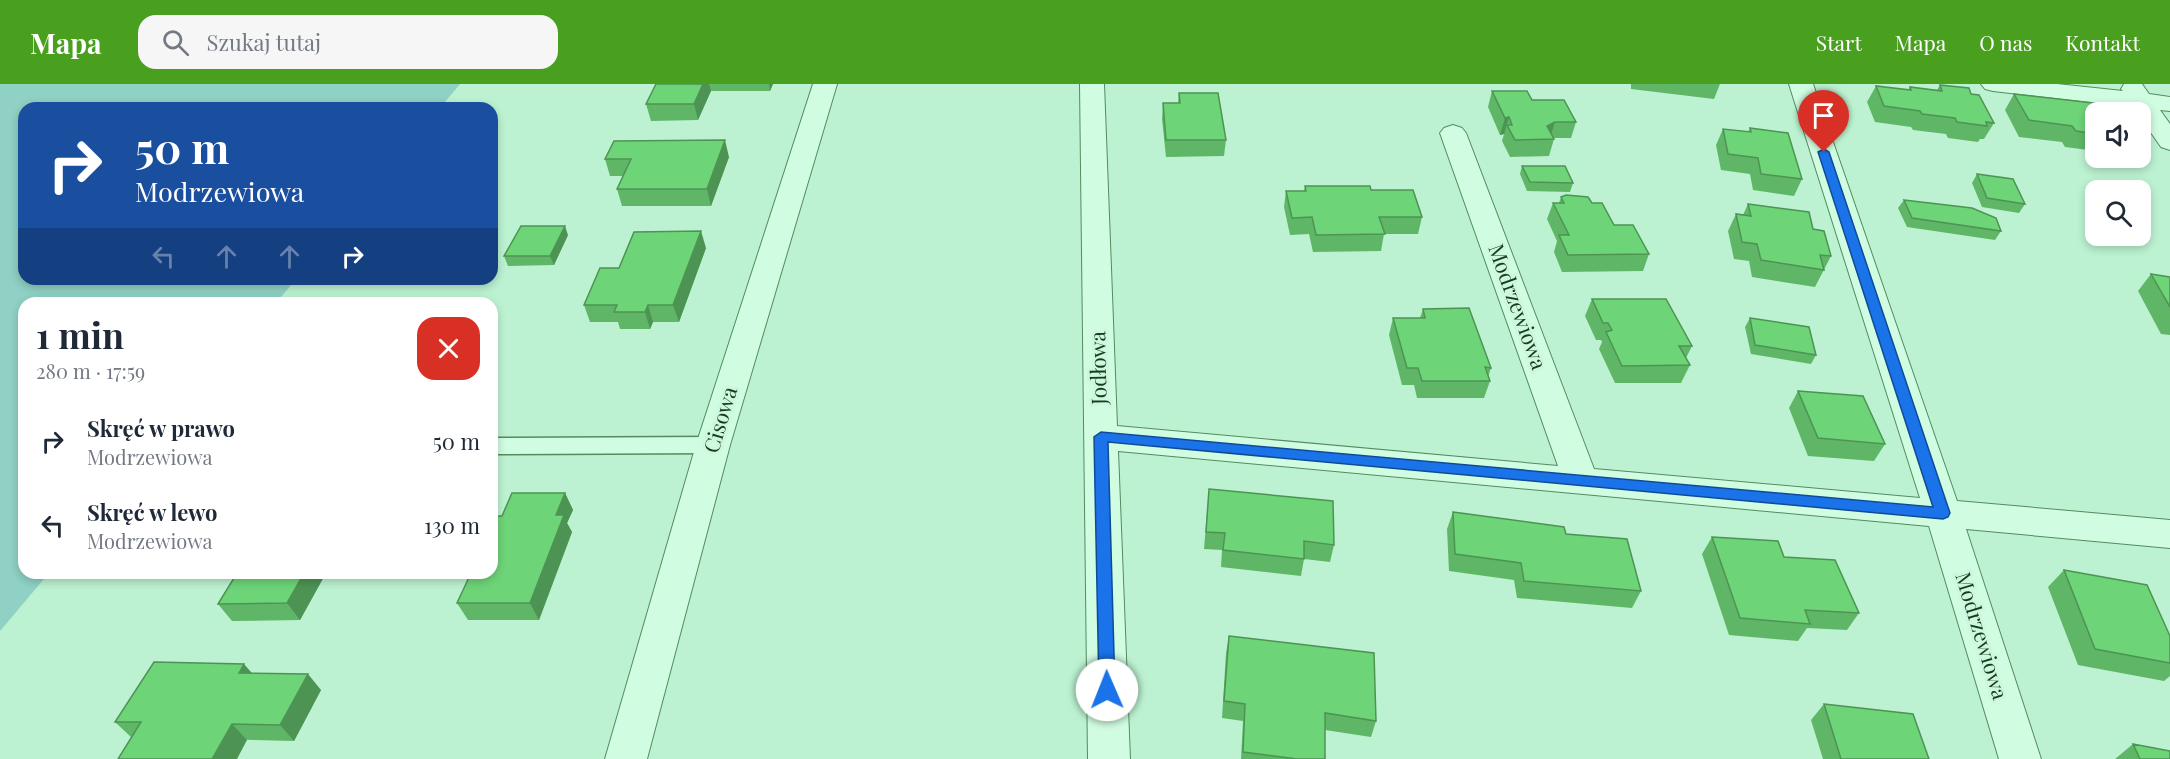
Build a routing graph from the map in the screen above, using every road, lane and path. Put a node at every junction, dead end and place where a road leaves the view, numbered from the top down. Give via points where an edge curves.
1 (825, 84) edge
2 (1092, 84) edge
3 (1801, 84) edge
4 (1992, 84) edge
5 (2135, 92) edge
6 (2170, 104) edge
7 (1453, 133) dead end
8 (2170, 142) edge
9 (1101, 437) junction
10 (712, 445) junction
11 (498, 446) edge
12 (1581, 481) junction
13 (1943, 513) junction
14 (2170, 534) edge
15 (626, 759) edge
16 (1109, 759) edge
17 (2020, 759) edge

1 - 10 street, Cisowa
2 - 9 street, Jodłowa
3 - 13 street, Modrzewiowa
4 - 5 street
5 - 6 street
5 - 8 street
7 - 12 street, Modrzewiowa
9 - 12 street
9 - 16 street, Jodłowa
10 - 11 lane
10 - 15 street, Cisowa
12 - 13 street
13 - 14 street
13 - 17 street, Modrzewiowa

